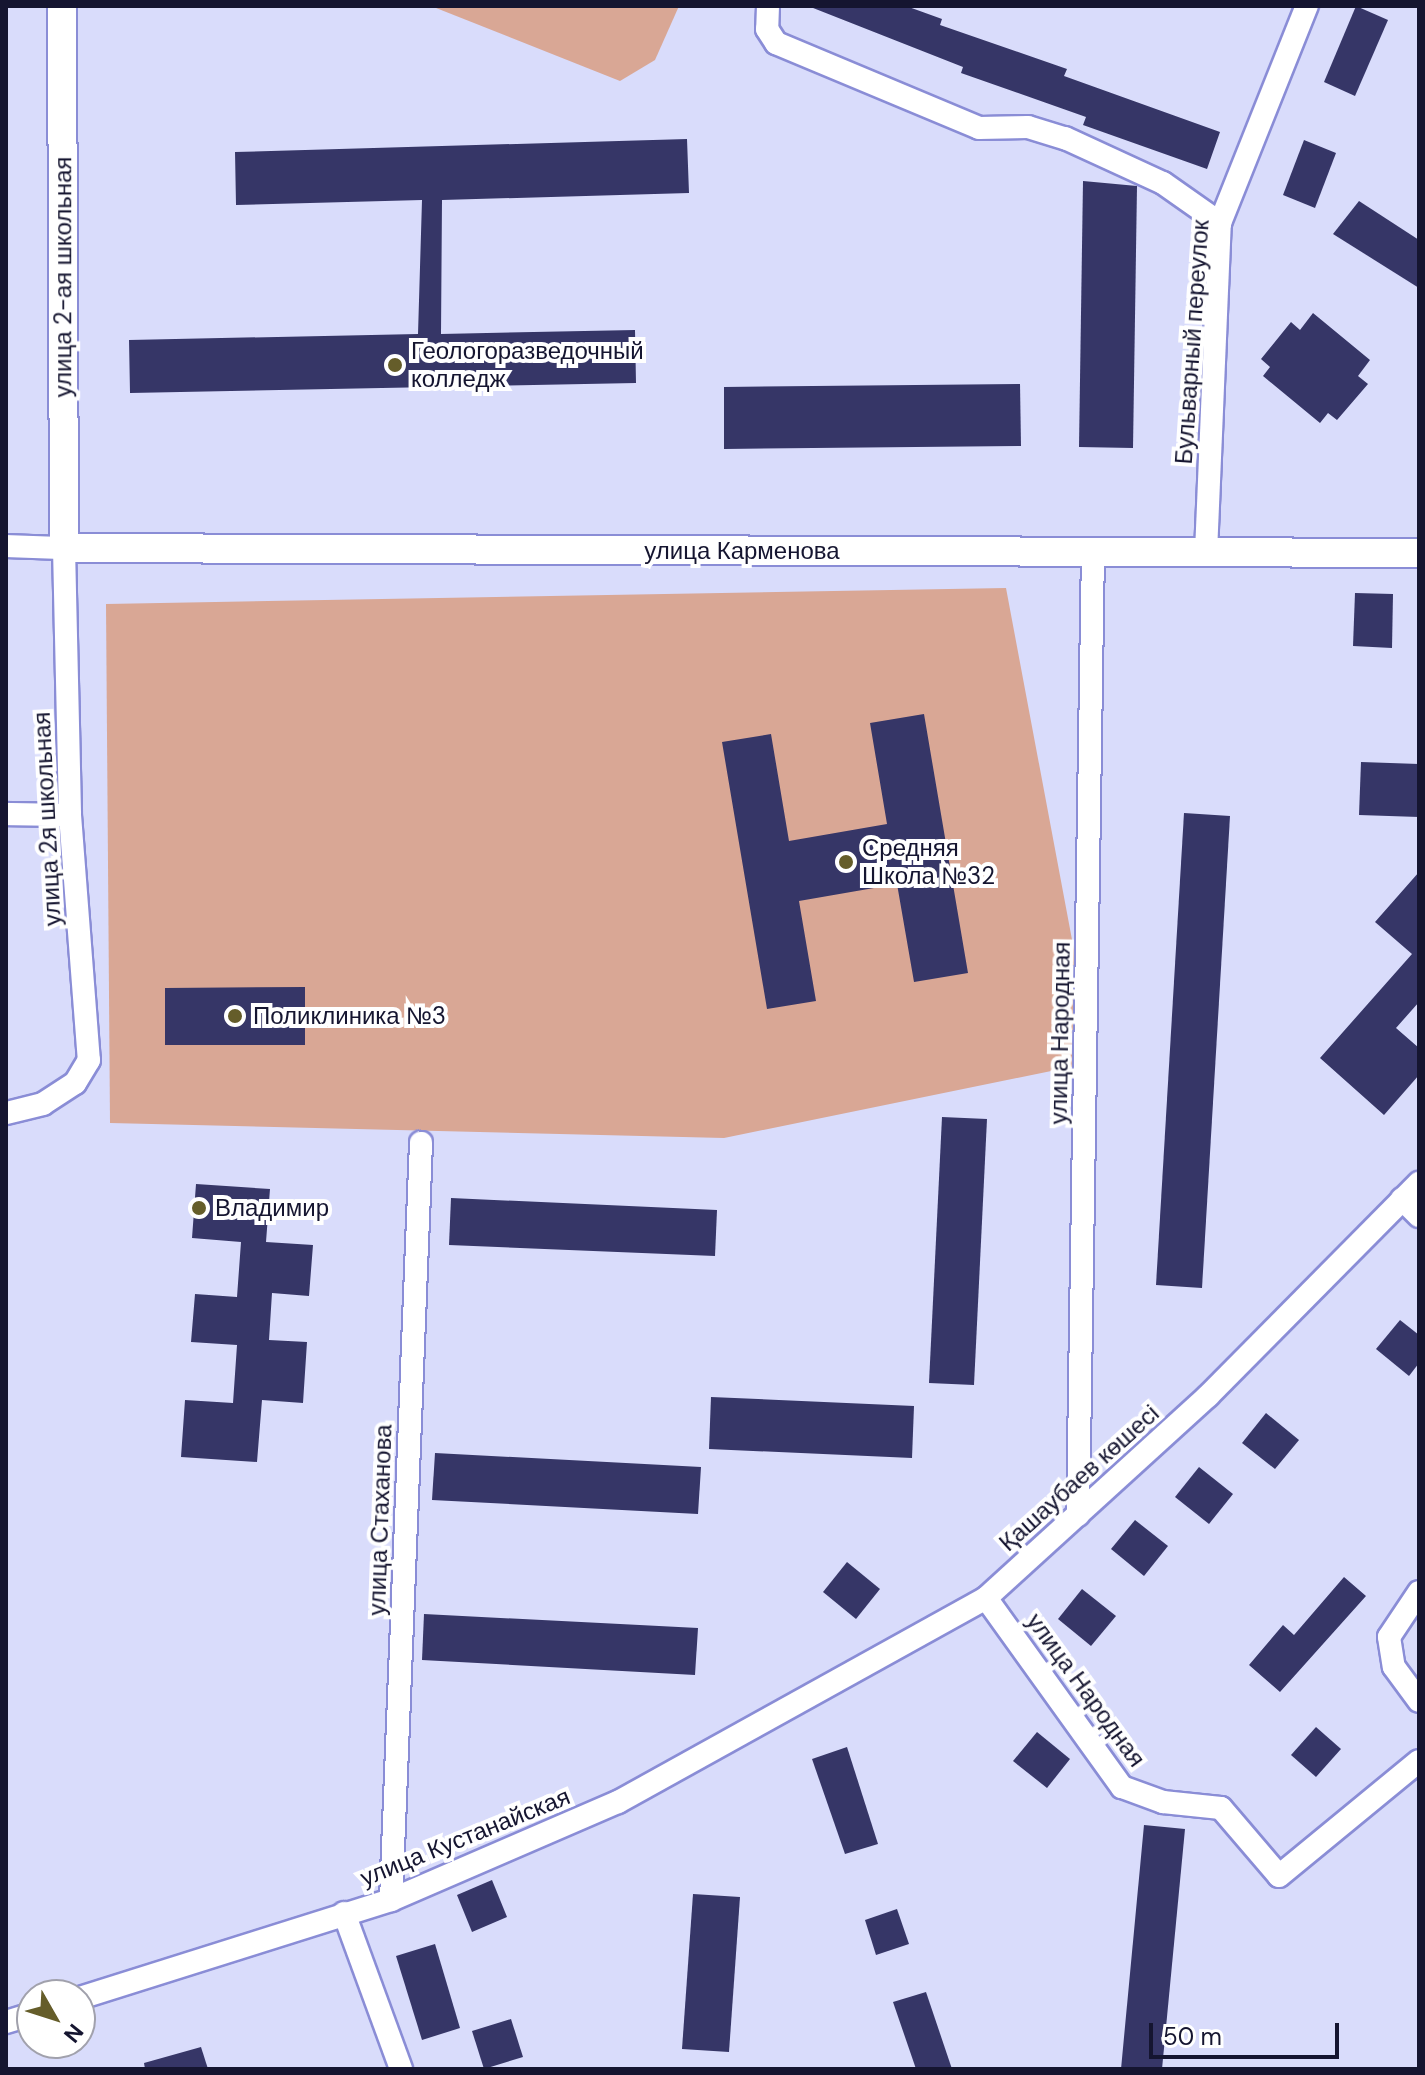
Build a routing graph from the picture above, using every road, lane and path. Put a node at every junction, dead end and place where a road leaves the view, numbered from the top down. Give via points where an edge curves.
1 (62, 6) edge
2 (768, 6) edge
3 (1307, 6) edge
4 (1220, 223) junction
5 (6, 546) edge
6 (64, 548) junction
7 (1093, 552) junction
8 (1206, 553) junction
9 (1419, 553) edge
10 (6, 814) edge
11 (70, 815) junction
12 (6, 1113) edge
13 (421, 1143) dead end
14 (1419, 1183) edge
15 (1402, 1199) junction
16 (1419, 1216) edge
17 (1078, 1515) junction
18 (1419, 1592) edge
19 (986, 1598) junction
20 (1419, 1701) edge
21 (722, 1743) joint
22 (1419, 1761) edge
23 (391, 1900) junction
24 (344, 1913) junction
25 (96, 1993) edge
26 (401, 2069) edge

1 - 6 street, улица 2-ая школьная
2 - 4 street via 767,29 776,43 979,128 1028,127 1065,138 1163,183
3 - 4 street, Бульварный переулок
4 - 8 street, Бульварный переулок
5 - 6 street
6 - 7 street, улица Карменова
6 - 11 street, улица 2я школьная
7 - 8 street, улица Карменова
7 - 17 street, улица Народная
8 - 9 street, улица Карменова
10 - 11 street
11 - 12 street, улица 2я школьная via 89,1060 75,1083 43,1104
13 - 23 street, улица Стаханова
14 - 15 street, Қашаубаев көшесі
15 - 16 street
15 - 17 street, Қашаубаев көшесі via 1208,1396
17 - 19 street, Қашаубаев көшесі
18 - 20 street via 1389,1637 1394,1667
19 - 21 street, Қашаубаев көшесі
19 - 22 street, улица Народная via 1122,1787 1163,1802 1221,1808 1279,1876
21 - 23 street, улица Кустанайская via 618,1802
23 - 24 street, улица Кустанайская
24 - 25 street, улица Кустанайская
24 - 26 street

